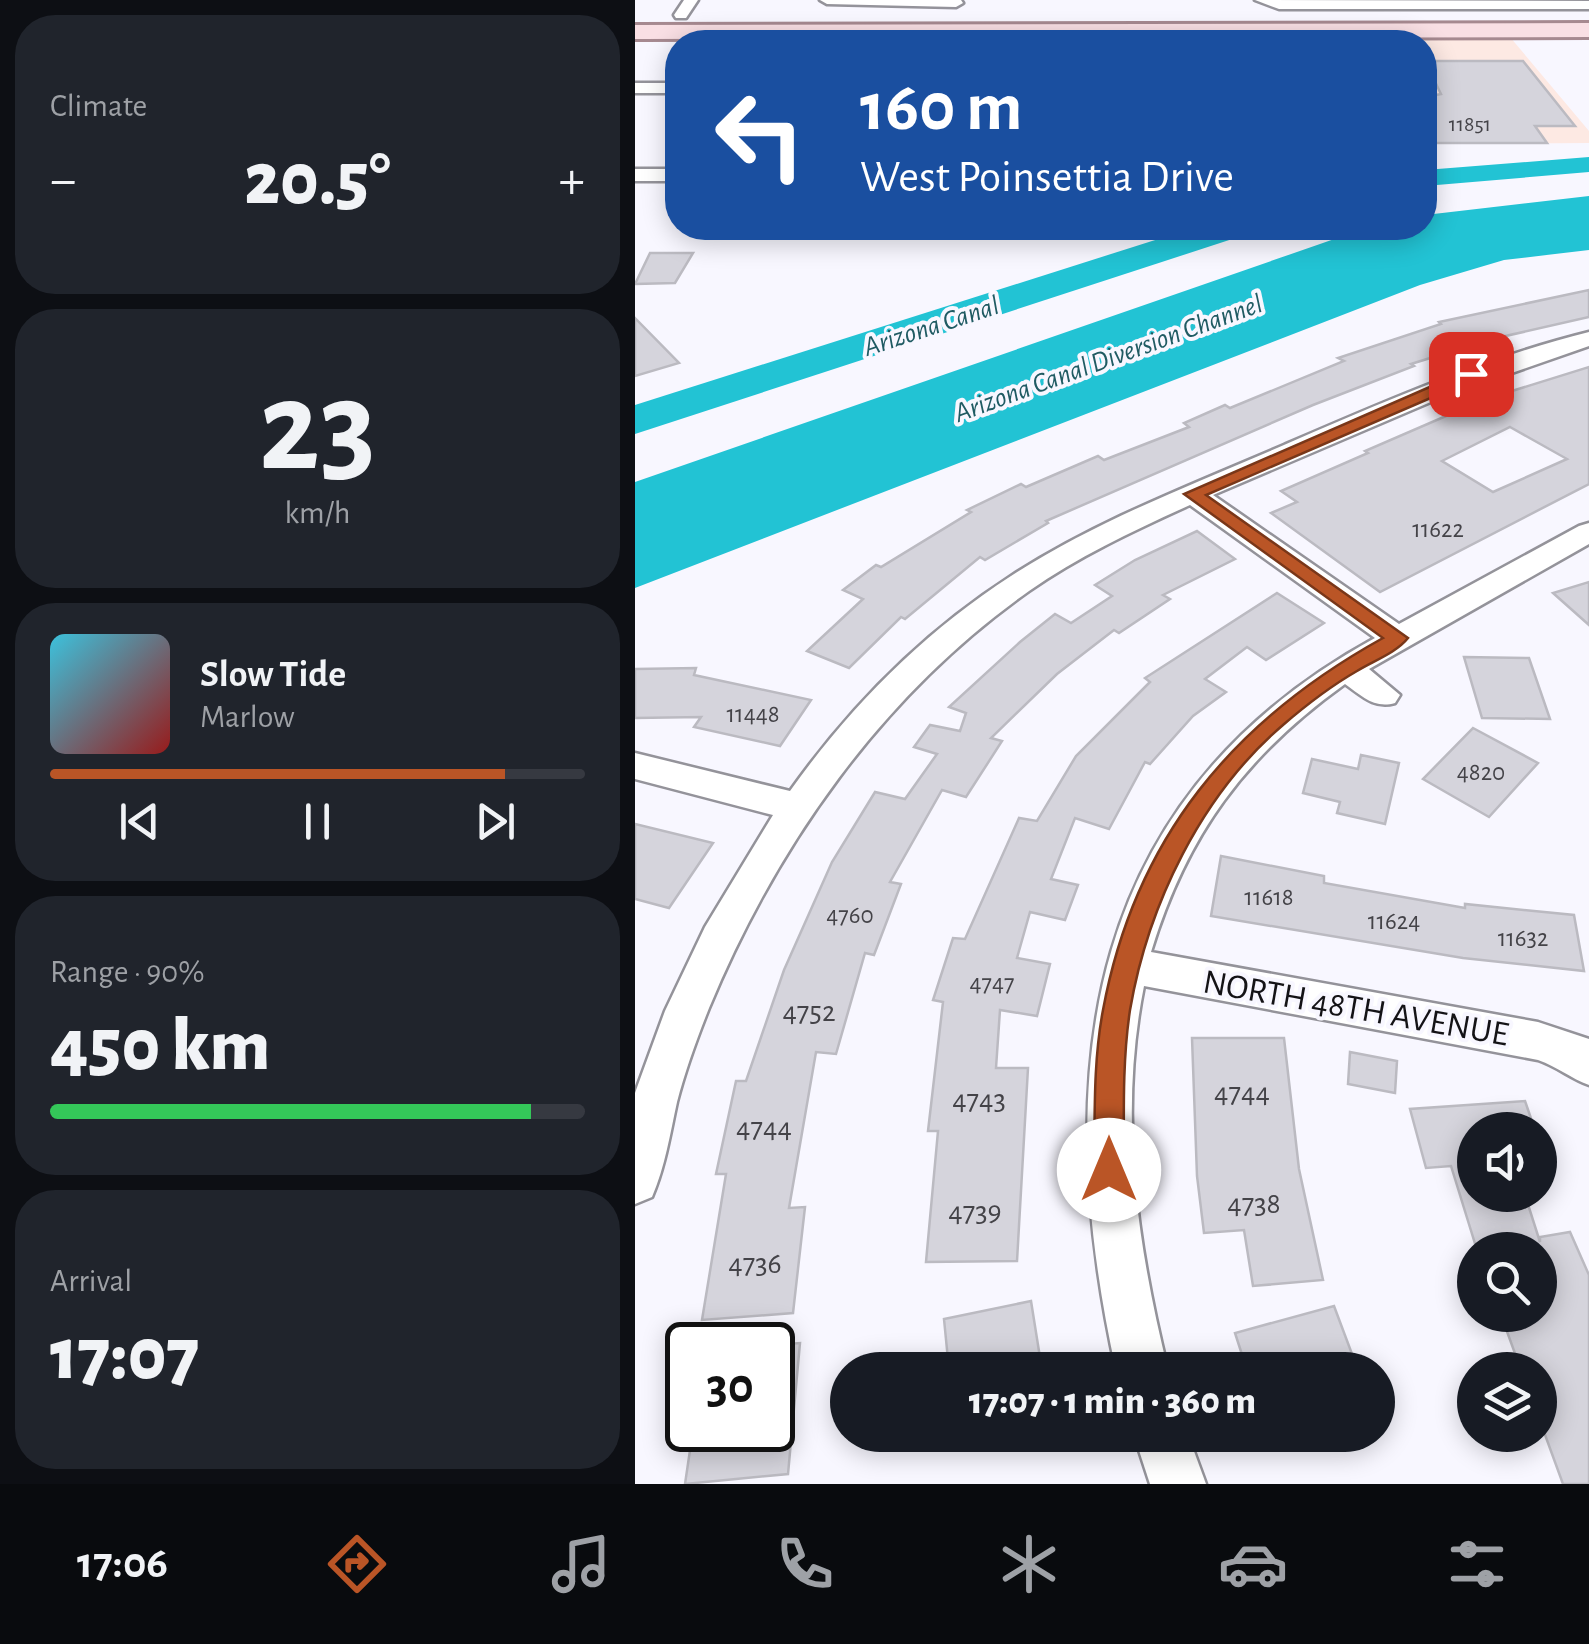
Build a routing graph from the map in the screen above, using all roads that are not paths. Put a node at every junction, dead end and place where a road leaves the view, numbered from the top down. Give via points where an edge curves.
1 (691, 0) edge
2 (827, 1) edge
3 (956, 2) edge
4 (1265, 2) edge
5 (1378, 2) edge
6 (1482, 2) edge
7 (1588, 3) edge
8 (1425, 5) junction
9 (681, 14) dead end
10 (950, 30) edge
11 (1437, 30) edge
12 (1442, 30) junction
13 (1589, 30) edge
14 (635, 32) edge
15 (665, 32) edge
16 (635, 88) edge
17 (665, 88) edge
18 (635, 175) edge
19 (665, 175) edge
20 (1589, 339) edge
21 (1193, 494) junction
22 (1589, 532) edge
23 (1397, 638) junction
24 (1345, 668) junction
25 (1383, 695) dead end
26 (635, 766) edge
27 (797, 807) junction
28 (1127, 965) junction
29 (1586, 1061) edge
30 (636, 1175) edge
31 (1136, 1352) edge
32 (1167, 1452) edge
33 (1178, 1484) edge

1 - 9 street
2 - 3 street
3 - 10 street
4 - 5 street
5 - 8 street
6 - 7 street
6 - 8 street
8 - 12 street
11 - 12 main road
12 - 13 main road
14 - 15 main road
16 - 17 street
18 - 19 street
20 - 21 street via 1471,374
21 - 23 street
21 - 27 street via 1070,554 965,624 891,694
22 - 23 street
23 - 24 street
24 - 25 street
24 - 28 street via 1249,744 1188,820 1140,919
26 - 27 street
27 - 30 street via 707,961
28 - 29 street, NORTH 48TH AVENUE via 1538,1041
28 - 31 street via 1110,1070 1111,1226
32 - 33 street

